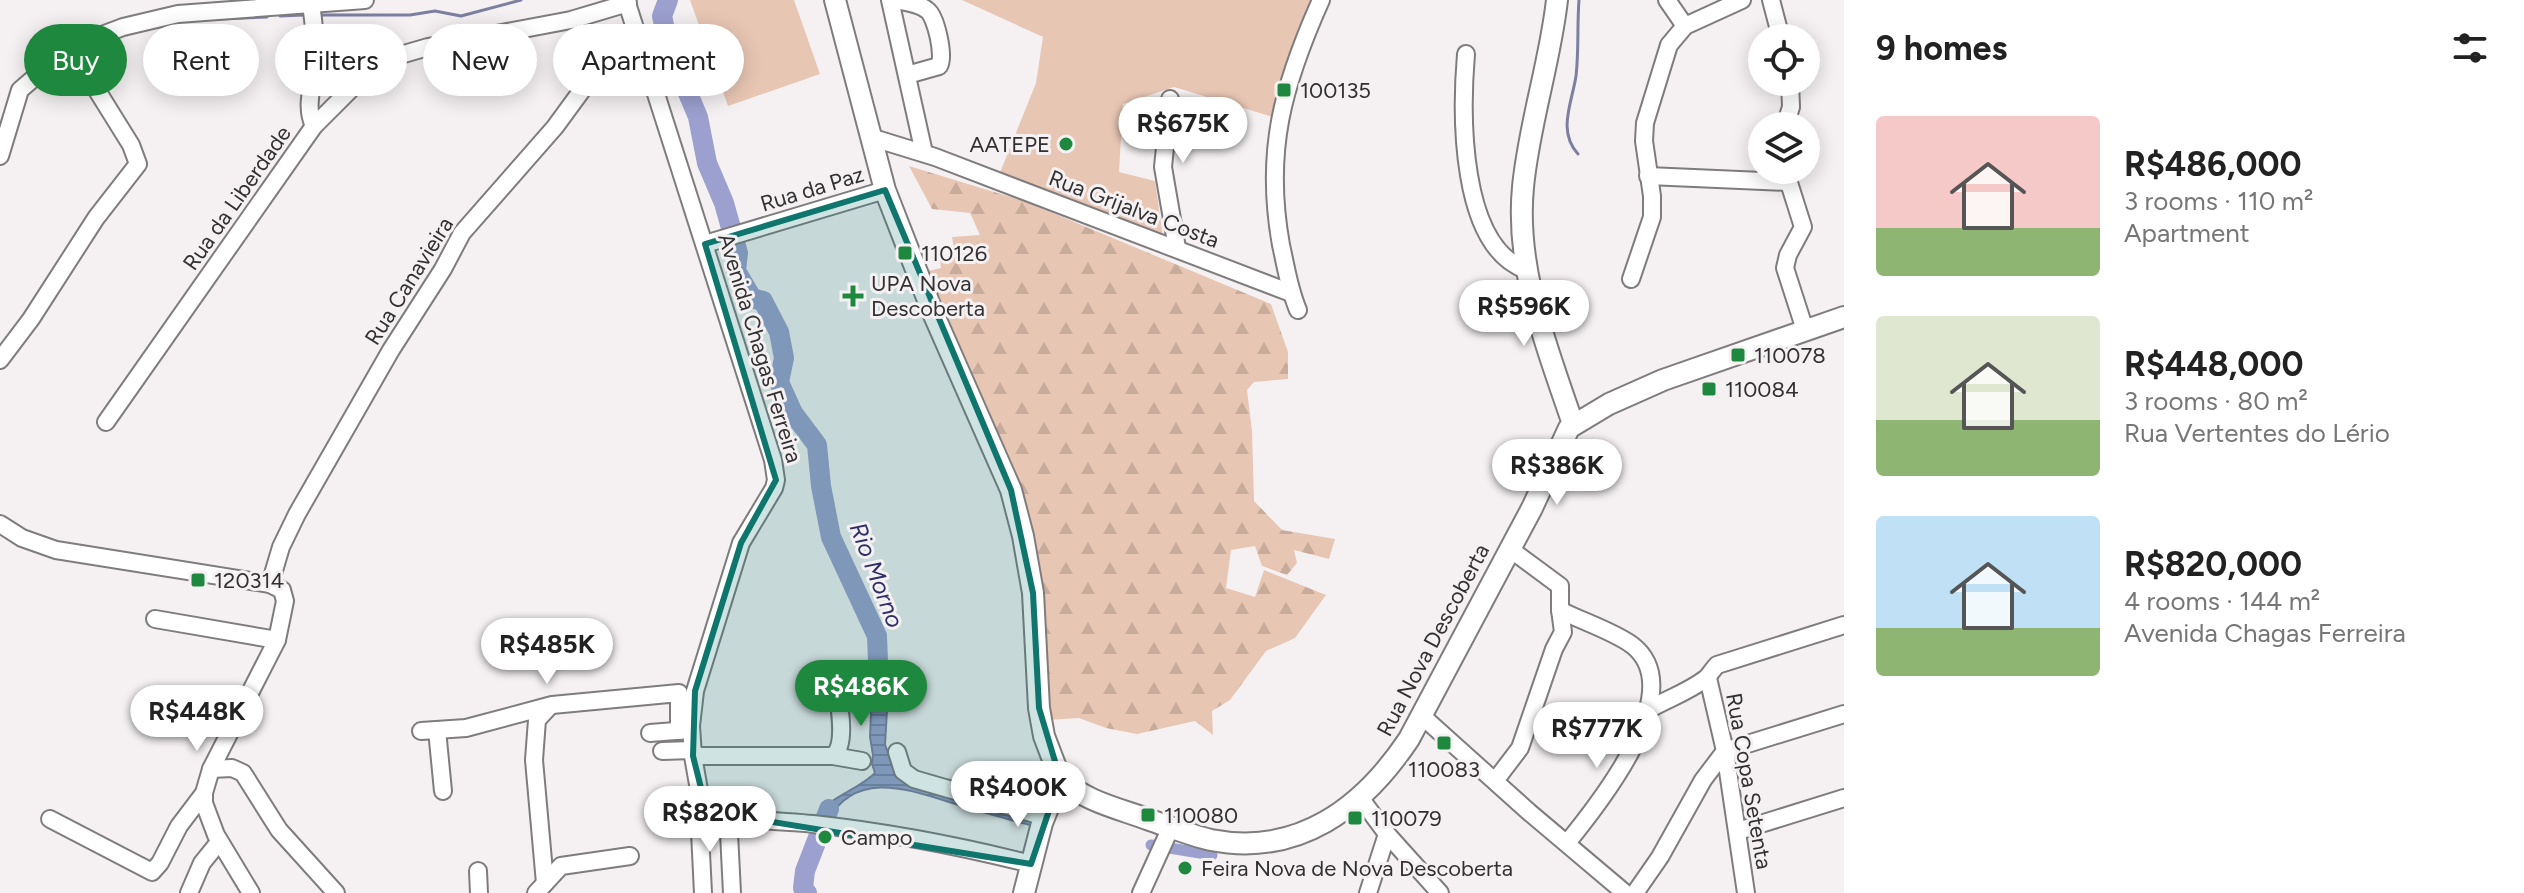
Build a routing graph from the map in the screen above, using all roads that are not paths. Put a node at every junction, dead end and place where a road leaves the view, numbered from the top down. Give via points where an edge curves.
1 (365, 0) edge
2 (835, 0) edge
3 (892, 0) edge
4 (1321, 0) edge
5 (1557, 0) edge
6 (1667, 0) edge
7 (1742, 0) edge
8 (1771, 0) edge
9 (627, 2) edge
10 (311, 4) junction
11 (204, 5) edge
12 (634, 24) edge
13 (1777, 24) edge
14 (127, 26) edge
15 (1685, 26) junction
16 (1466, 54) dead end
17 (907, 75) junction
18 (24, 87) edge
19 (100, 96) edge
20 (577, 96) edge
21 (658, 96) edge
22 (1170, 99) dead end
23 (314, 126) junction
24 (870, 137) junction
25 (924, 153) junction
26 (0, 156) edge
27 (1648, 176) junction
28 (1748, 176) edge
29 (1789, 184) edge
30 (885, 190) junction
31 (710, 243) junction
32 (1177, 248) junction
33 (1526, 270) junction
34 (1631, 279) dead end
35 (1291, 293) junction
36 (1298, 310) dead end
37 (1844, 317) edge
38 (1805, 330) junction
39 (0, 360) edge
40 (106, 422) dead end
41 (1573, 424) junction
42 (0, 524) edge
43 (1510, 549) junction
44 (270, 584) junction
45 (1560, 610) junction
46 (155, 619) dead end
47 (1844, 625) edge
48 (277, 640) junction
49 (835, 674) dead end
50 (1708, 678) junction
51 (552, 705) junction
52 (1648, 710) junction
53 (1844, 714) edge
54 (1422, 716) junction
55 (685, 730) junction
56 (650, 733) dead end
57 (662, 751) dead end
58 (1725, 751) junction
59 (897, 752) dead end
60 (693, 753) junction
61 (833, 756) junction
62 (862, 761) dead end
63 (211, 769) junction
64 (1060, 778) junction
65 (1495, 781) junction
66 (443, 791) dead end
67 (204, 793) junction
68 (1844, 798) edge
69 (1361, 799) junction
70 (705, 804) junction
71 (728, 813) junction
72 (1045, 817) junction
73 (50, 819) dead end
74 (1171, 827) junction
75 (1738, 831) junction
76 (1387, 834) junction
77 (219, 842) junction
78 (1567, 843) junction
79 (630, 856) dead end
80 (1031, 864) junction
81 (478, 871) dead end
82 (540, 888) edge
83 (189, 893) edge
84 (251, 893) edge
85 (336, 893) edge
86 (479, 893) edge
87 (703, 893) edge
88 (732, 893) edge
89 (1024, 893) edge
90 (1141, 893) edge
91 (1368, 893) edge
92 (1440, 893) edge
93 (1625, 893) edge
94 (1635, 893) edge
95 (1746, 893) edge

1 - 10 street
2 - 24 main road
3 - 17 street
3 - 17 street via 932,15 942,56 939,66
4 - 35 street via 1292,71 1275,148 1275,210
5 - 33 main road via 1523,186
6 - 15 street
7 - 15 street
8 - 13 street
9 - 12 street, Avenida Chagas Ferreira
9 - 23 street, Rua da Liberdade via 571,20 397,56 363,77
10 - 11 street
10 - 23 street via 315,65 308,102
11 - 14 street
15 - 27 street via 1671,40 1645,123
16 - 33 street via 1464,128 1480,215 1494,247
17 - 25 street
18 - 26 street
19 - 39 street via 138,164
20 - 44 street, Rua Canavieira via 462,233 297,514
21 - 31 street, Avenida Chagas Ferreira
22 - 32 street via 1163,167
23 - 40 street, Rua da Liberdade
24 - 25 street, Rua Grijalva Costa
24 - 30 main road
25 - 32 street, Rua Grijalva Costa
27 - 28 street
27 - 34 street via 1652,217
29 - 38 street via 1803,227 1785,268
30 - 31 street, Rua da Paz
30 - 64 main road via 1011,490 1033,593 1039,708
31 - 55 street, Avenida Chagas Ferreira via 776,480 741,543
32 - 35 street, Rua Grijalva Costa
33 - 41 main road
35 - 36 street
37 - 38 main road
38 - 41 main road via 1635,392
41 - 43 main road, Rua Nova Descoberta
42 - 44 street via 56,550
43 - 45 street via 1560,586
43 - 54 main road, Rua Nova Descoberta
44 - 48 street via 285,595
45 - 52 street via 1633,646 1647,666 1652,688
45 - 65 street via 1563,632 1520,748
46 - 48 street
47 - 50 street via 1728,661
48 - 63 street
49 - 61 street via 841,738
50 - 52 street
50 - 58 street, Rua Copa Setenta
51 - 55 street via 679,693
51 - 66 street via 466,728 429,731
51 - 82 street via 537,720 534,760
52 - 78 street via 1608,792
53 - 58 street
54 - 65 street
54 - 69 main road, Rua Nova Descoberta via 1401,752
55 - 56 street
55 - 60 street, Avenida Chagas Ferreira
57 - 60 street
58 - 75 street, Rua Copa Setenta
58 - 94 street
59 - 72 street via 903,771 914,779
60 - 61 street
60 - 70 street, Avenida Chagas Ferreira
61 - 62 street
63 - 67 street
63 - 85 street via 243,773 279,830
64 - 72 main road
64 - 74 main road, Rua Nova Descoberta via 1090,798
65 - 78 street
67 - 73 street via 152,872
67 - 77 street
68 - 75 street
69 - 74 main road, Rua Nova Descoberta via 1326,823 1269,842 1209,839
69 - 76 street
70 - 71 street
70 - 87 street, Avenida Chagas Ferreira via 700,832
71 - 80 street
71 - 88 street
72 - 80 main road
74 - 90 street
75 - 95 street, Rua Copa Setenta
76 - 91 street
76 - 92 street
77 - 83 street via 202,863
77 - 84 street
78 - 93 street
79 - 82 street via 561,866
80 - 89 main road
81 - 86 street

